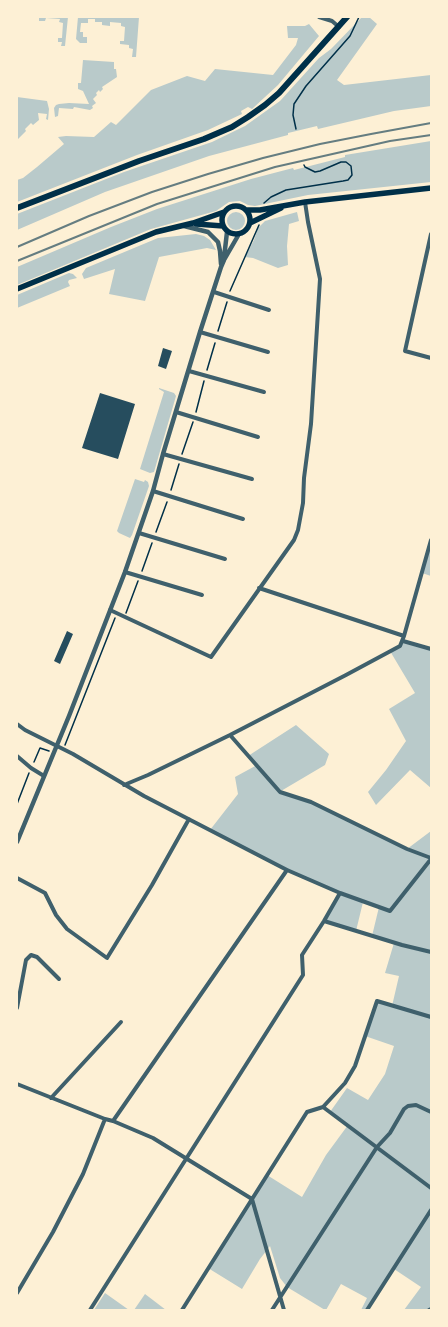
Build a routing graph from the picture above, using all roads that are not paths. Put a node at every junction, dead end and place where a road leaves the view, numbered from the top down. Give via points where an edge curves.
1 (319, 17) edge
2 (348, 17) edge
3 (339, 27) junction
4 (431, 188) edge
5 (305, 202) junction
6 (287, 206) junction
7 (17, 208) edge
8 (246, 210) junction
9 (224, 212) junction
10 (193, 223) junction
11 (250, 224) junction
12 (183, 225) junction
13 (223, 226) junction
14 (227, 232) junction
15 (240, 234) junction
16 (431, 234) edge
17 (224, 260) junction
18 (221, 267) junction
19 (17, 289) edge
20 (214, 292) junction
21 (269, 310) dead end
22 (200, 332) junction
23 (268, 352) dead end
24 (431, 358) edge
25 (189, 371) junction
26 (264, 392) dead end
27 (176, 412) junction
28 (258, 437) dead end
29 (163, 454) junction
30 (252, 479) dead end
31 (153, 491) junction
32 (243, 519) dead end
33 (139, 533) junction
34 (431, 540) edge
35 (225, 559) dead end
36 (125, 572) junction
37 (259, 588) junction
38 (202, 595) dead end
39 (110, 610) junction
40 (403, 638) junction
41 (431, 649) edge
42 (17, 724) edge
43 (230, 735) junction
44 (57, 746) junction
45 (17, 755) edge
46 (44, 776) junction
47 (124, 785) junction
48 (189, 819) junction
49 (17, 842) edge
50 (431, 859) edge
51 (287, 870) junction
52 (17, 878) edge
53 (340, 893) junction
54 (324, 921) junction
55 (431, 952) edge
56 (59, 979) dead end
57 (17, 1008) edge
58 (431, 1017) edge
59 (121, 1022) dead end
60 (17, 1084) edge
61 (51, 1098) junction
62 (323, 1107) junction
63 (431, 1112) edge
64 (105, 1119) junction
65 (113, 1121) junction
66 (377, 1147) junction
67 (186, 1158) junction
68 (431, 1188) edge
69 (252, 1199) junction
70 (431, 1210) edge
71 (17, 1293) edge
72 (280, 1297) junction
73 (90, 1310) edge
74 (182, 1310) edge
75 (272, 1310) edge
76 (284, 1310) edge
77 (367, 1310) edge

1 - 3 street via 332,21
2 - 3 main road
3 - 7 main road via 279,93 232,127
4 - 5 main road
5 - 6 main road
5 - 37 street via 320,279 311,424 303,502 294,540
6 - 8 main road
6 - 11 main road
8 - 9 main road via 234,206
8 - 11 main road
9 - 10 main road
9 - 13 main road via 221,219
10 - 12 main road
10 - 13 main road
11 - 15 main road
12 - 18 street via 208,232 214,237 218,242
12 - 19 main road via 156,232
13 - 14 main road
14 - 15 main road
14 - 17 street
15 - 17 street
16 - 24 street via 405,352
17 - 18 street
18 - 20 street
20 - 21 street
20 - 22 street
22 - 23 street
22 - 25 street
25 - 26 street
25 - 27 street
27 - 28 street
27 - 29 street
29 - 30 street
29 - 31 street
31 - 32 street
31 - 33 street
33 - 35 street
33 - 36 street
34 - 40 street
36 - 38 street
36 - 39 street
37 - 39 street via 211,657
37 - 40 street
39 - 44 street
40 - 41 street
40 - 43 street via 400,646
42 - 44 street
43 - 47 street
43 - 50 street via 280,792 311,802
44 - 46 street
44 - 47 street
45 - 46 street
46 - 49 street
47 - 48 street
48 - 51 street
48 - 52 street via 107,958 67,929 45,893
50 - 53 street via 390,911
51 - 53 street
51 - 65 street
53 - 54 street
54 - 55 street via 402,946
54 - 67 street via 302,955 303,975
56 - 57 street via 37,957 31,955 26,960
58 - 62 street via 377,1001 355,1066 345,1083
59 - 61 street
60 - 61 street
61 - 64 street
62 - 66 street
62 - 69 street via 307,1112
63 - 66 street via 416,1106 408,1106
64 - 65 street
64 - 71 street via 83,1174
65 - 67 street via 153,1138
66 - 68 street
66 - 72 street
67 - 69 street
67 - 73 street
69 - 72 street
69 - 74 street
70 - 77 street
72 - 75 street
72 - 76 street

